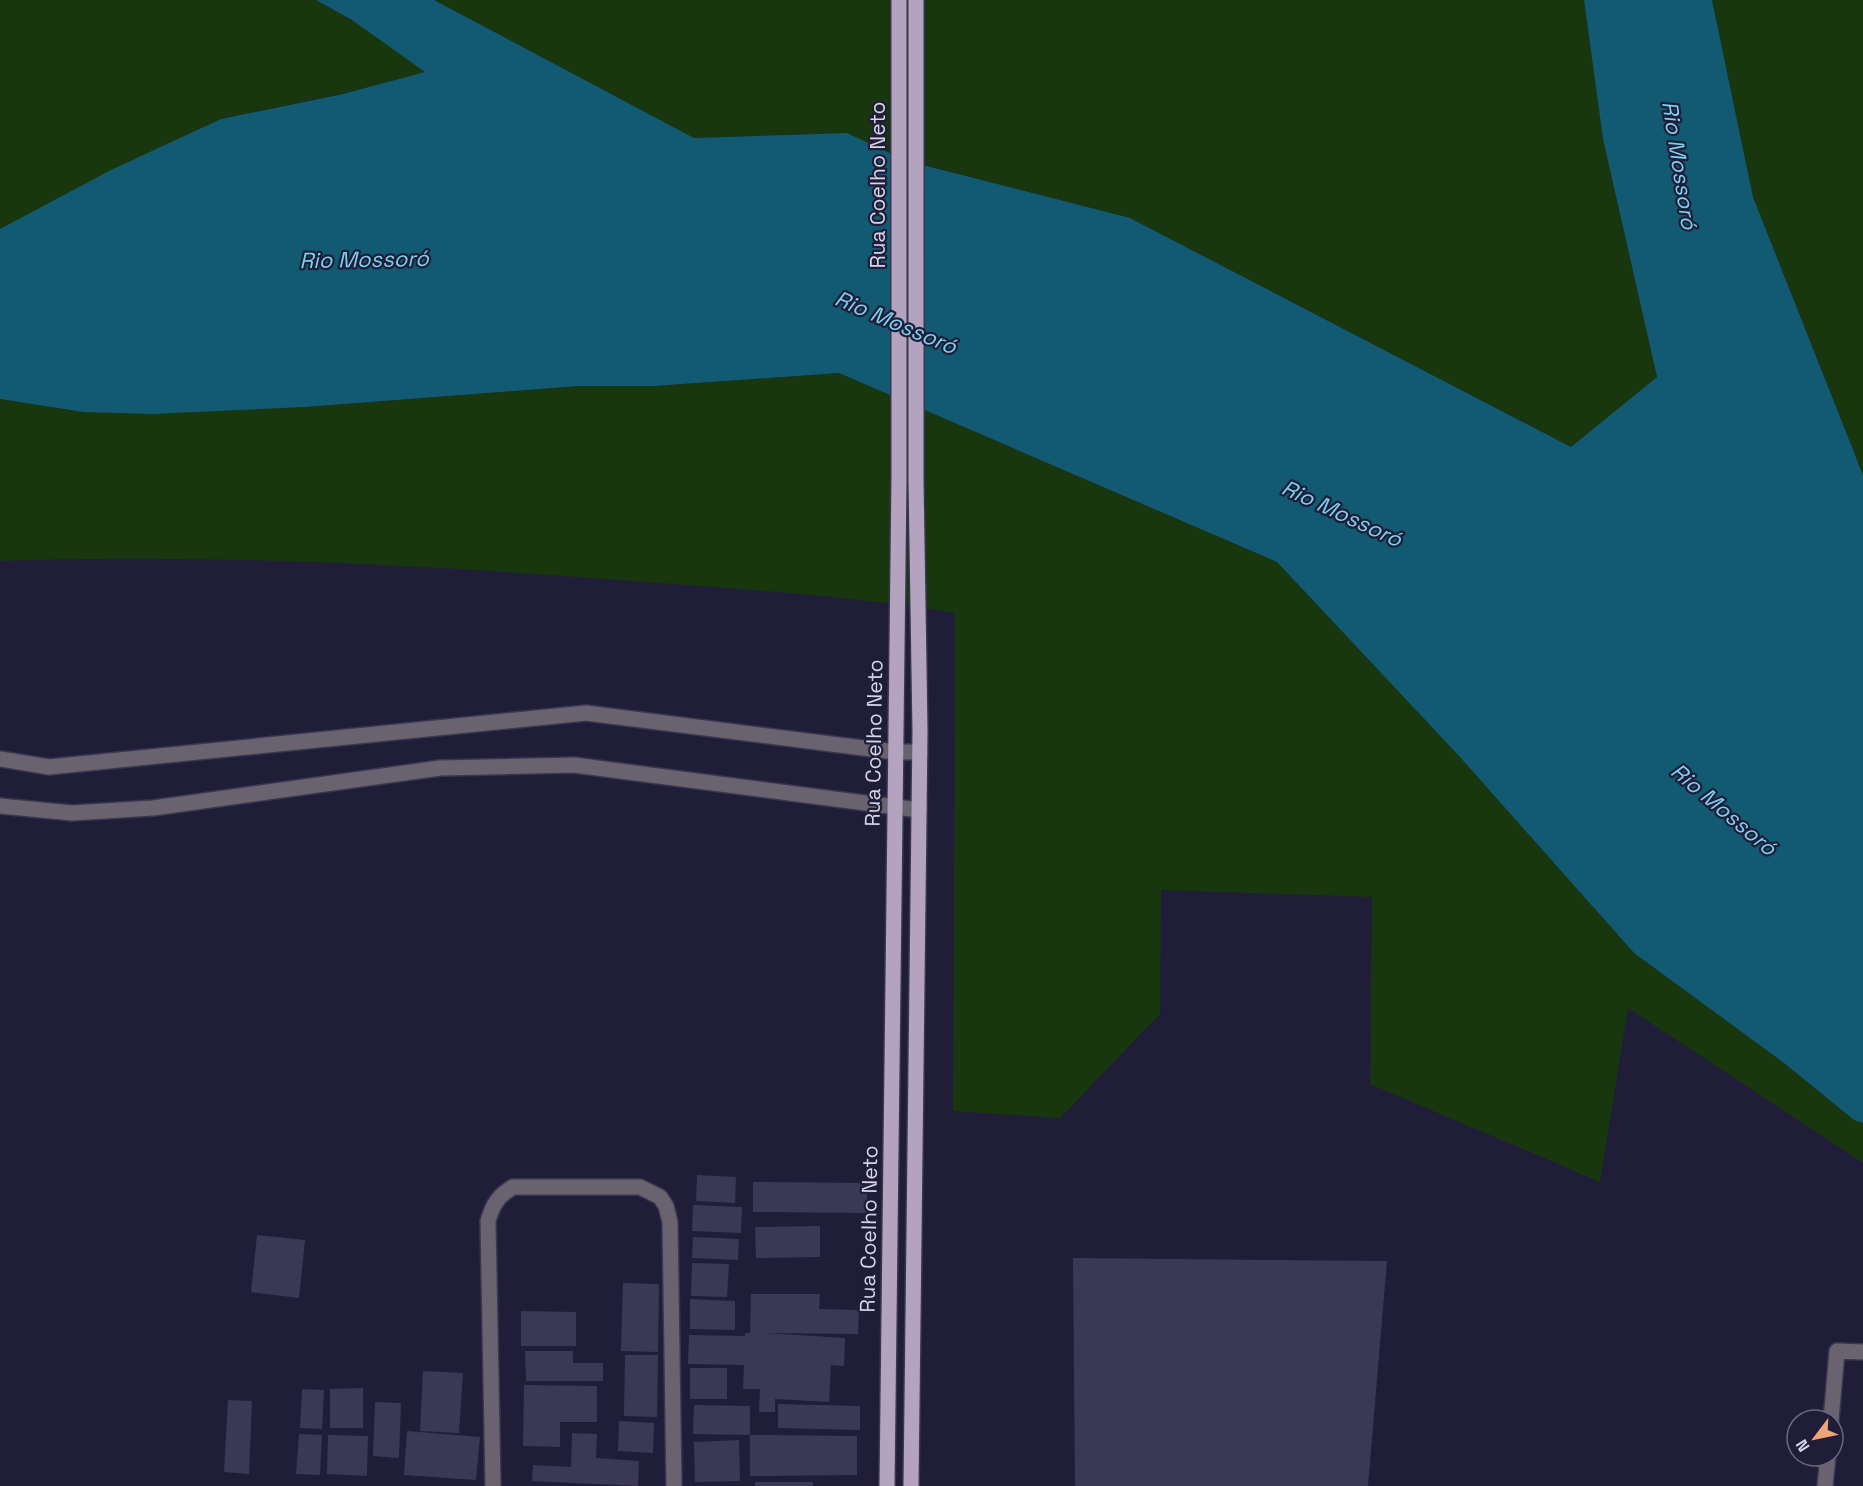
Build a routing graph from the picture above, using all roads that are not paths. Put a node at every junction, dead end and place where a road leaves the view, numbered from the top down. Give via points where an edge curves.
1 (899, 0) edge
2 (916, 0) edge
3 (894, 752) junction
4 (920, 752) junction
5 (0, 759) edge
6 (0, 806) edge
7 (894, 807) junction
8 (919, 810) junction
9 (1863, 1352) edge
10 (1832, 1408) edge
11 (1827, 1468) edge
12 (493, 1486) edge
13 (674, 1486) edge
14 (887, 1486) edge
15 (911, 1486) edge
16 (1825, 1486) edge

1 - 3 main road, Rua Coelho Neto via 899,479
2 - 4 main road, Rua Coelho Neto
3 - 4 street
3 - 5 street via 586,713 49,767
3 - 7 main road, Rua Coelho Neto
4 - 8 main road, Rua Coelho Neto
6 - 7 street via 84,813 153,808 440,768 574,765
7 - 8 street
7 - 14 main road, Rua Coelho Neto
8 - 15 main road, Rua Coelho Neto
9 - 10 street via 1837,1351
11 - 16 street
12 - 13 street via 488,1221 492,1206 513,1187 640,1187 660,1197 670,1222

